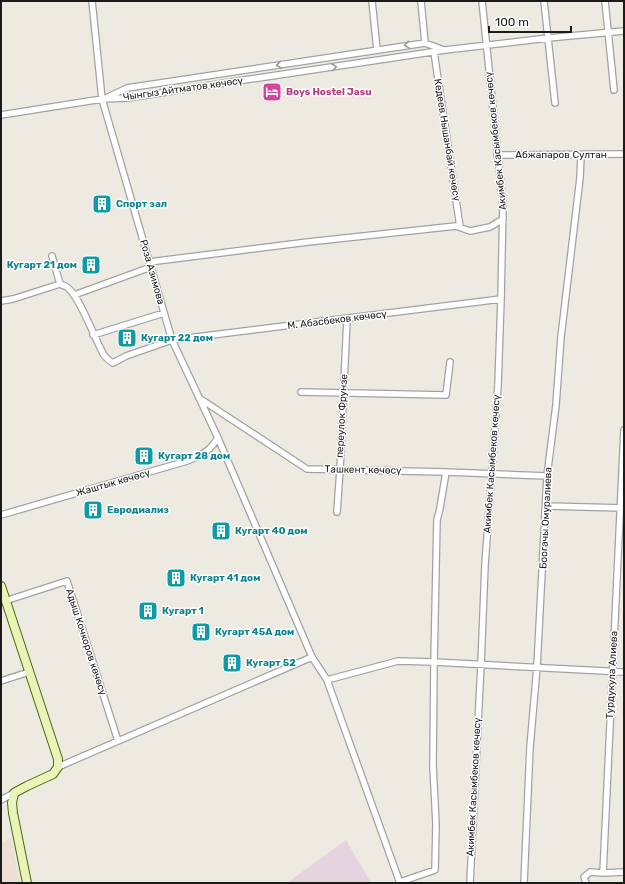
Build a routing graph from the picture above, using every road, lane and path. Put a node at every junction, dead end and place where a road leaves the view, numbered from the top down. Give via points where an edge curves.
1 (92, 1) edge
2 (372, 1) edge
3 (421, 1) edge
4 (482, 1) edge
5 (544, 1) edge
6 (605, 1) edge
7 (624, 30) edge
8 (608, 32) junction
9 (548, 38) junction
10 (425, 43) junction
11 (486, 45) junction
12 (377, 50) junction
13 (445, 50) junction
14 (434, 52) junction
15 (614, 90) dead end
16 (102, 99) junction
17 (555, 103) dead end
18 (1, 116) edge
19 (581, 154) junction
20 (624, 154) edge
21 (497, 155) junction
22 (503, 219) junction
23 (460, 227) junction
24 (52, 256) dead end
25 (150, 264) junction
26 (60, 284) junction
27 (74, 295) junction
28 (501, 299) junction
29 (1, 301) edge
30 (164, 313) junction
31 (347, 319) junction
32 (94, 335) junction
33 (172, 340) junction
34 (450, 362) dead end
35 (301, 392) dead end
36 (344, 394) junction
37 (199, 398) junction
38 (624, 430) edge
39 (218, 438) junction
40 (340, 469) junction
41 (446, 472) junction
42 (490, 474) junction
43 (547, 476) junction
44 (546, 506) junction
45 (622, 508) edge
46 (337, 512) dead end
47 (1, 515) edge
48 (1, 586) edge
49 (6, 601) junction
50 (312, 657) junction
51 (434, 662) junction
52 (481, 664) junction
53 (537, 668) junction
54 (612, 671) junction
55 (29, 672) junction
56 (624, 672) edge
57 (328, 680) junction
58 (1, 681) edge
59 (118, 741) junction
60 (58, 767) junction
61 (14, 793) junction
62 (1, 800) edge
63 (624, 872) edge
64 (603, 873) junction
65 (400, 882) edge
66 (27, 883) edge
67 (470, 883) edge
68 (524, 883) edge
69 (586, 883) edge

1 - 16 street, Роза Азимова
2 - 12 street
3 - 10 street
4 - 11 street, Акимбек Касымбеков көчөсү
5 - 9 street
6 - 8 street
7 - 8 street, Чынгыз Айтматов көчөсү
8 - 9 street, Чынгыз Айтматов көчөсү
8 - 15 street
9 - 11 street, Чынгыз Айтматов көчөсү
9 - 17 street
10 -> 12 street, Чынгыз Айтматов көчөсү
10 - 13 street, Чынгыз Айтматов көчөсү
11 - 13 street, Чынгыз Айтматов көчөсү
11 - 21 street, Акимбек Касымбеков көчөсү
12 -> 16 street, Чынгыз Айтматов көчөсү via 127,88
13 - 14 street, Чынгыз Айтматов көчөсү
16 -> 14 street, Чынгыз Айтматов көчөсү via 128,98
14 - 23 street, Кедеев Нышанбай көчөсү
16 - 18 street
16 - 25 street, Роза Азимова
19 - 20 street, Абжапаров Султан
19 - 21 street, Абжапаров Султан
19 - 43 street, Боогачы Омуралиева
21 - 22 street, Акимбек Касымбеков көчөсү
22 - 23 street via 490,227 470,231
22 - 28 street, Акимбек Касымбеков көчөсү
23 - 25 street via 308,242
24 - 26 street
25 - 27 street
25 - 30 street, Роза Азимова
26 - 27 street
26 - 29 street
27 - 32 street
28 - 31 street, М. Абасбеков көчөсү
28 - 42 street, Акимбек Касымбеков көчөсү via 498,385
30 - 32 street
30 - 33 street, Роза Азимова
31 - 33 street, М. Абасбеков көчөсү
31 - 36 street, переулок Фрунзе
32 - 33 street, М. Абасбеков көчөсү via 107,359 113,363
33 - 37 street, Роза Азимова
34 - 36 street via 446,395
35 - 36 street
36 - 40 street, переулок Фрунзе
37 - 39 street, Роза Азимова
37 - 40 street, Ташкент көчөсү via 307,469
38 - 45 street, Турдукула Алиева
39 - 47 street, Жаштык көчөсү via 205,454 187,461
39 - 50 street, Роза Азимова
40 - 41 street, Ташкент көчөсү
40 - 46 street, переулок Фрунзе
41 - 42 street, Ташкент көчөсү
41 - 51 street via 437,520
42 - 43 street, Ташкент көчөсү
42 - 52 street, Акимбек Касымбеков көчөсү
43 - 44 street, Боогачы Омуралиева
44 - 45 street
44 - 53 street, Боогачы Омуралиева
45 - 54 street, Турдукула Алиева
48 - 49 main road
49 - 55 main road
49 - 59 street, Адыш Кочкоров көчөсү via 67,581
50 - 57 street, Роза Азимова
50 - 59 street
51 - 52 street
51 - 57 street via 398,661
51 - 65 street via 435,870
52 - 53 street
52 - 67 street, Акимбек Касымбеков көчөсү
53 - 54 street
53 - 68 street, Боогачы Омуралиева via 530,747
54 - 56 street
54 - 64 street, Турдукула Алиева
55 - 58 street
55 - 60 main road via 58,758
57 - 65 street, Роза Азимова
59 - 60 street
60 - 61 main road via 53,774
61 - 62 street
61 - 66 main road via 13,813
63 - 64 street
64 - 69 street via 590,872 584,876

